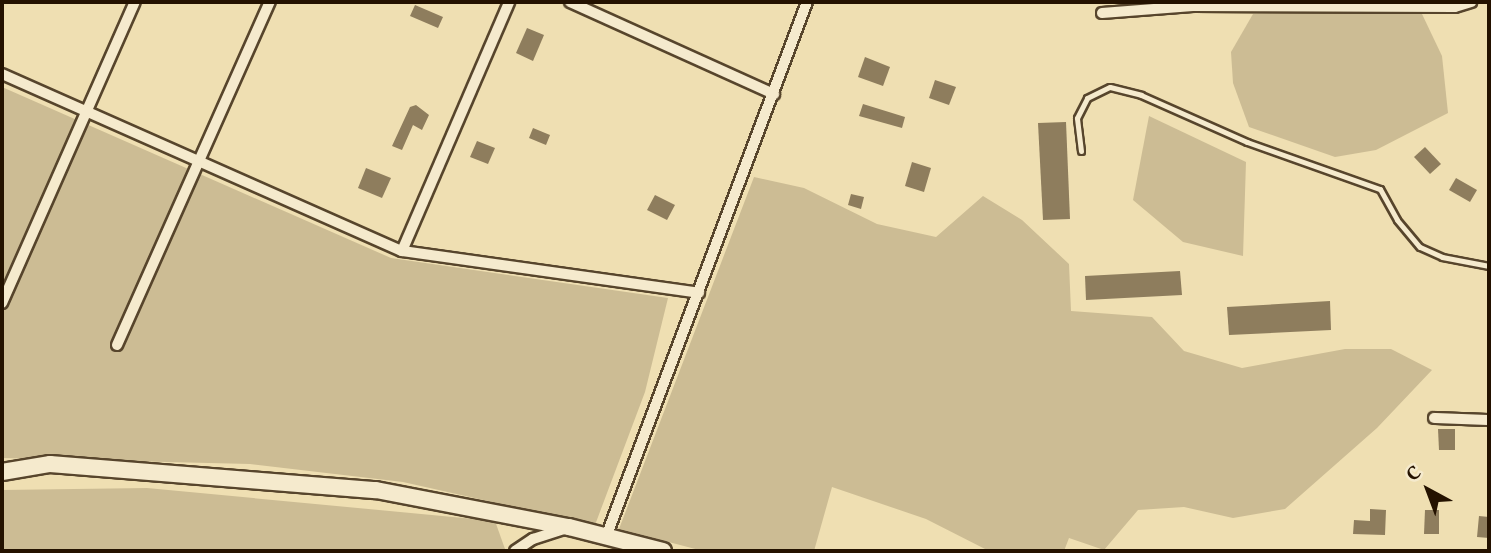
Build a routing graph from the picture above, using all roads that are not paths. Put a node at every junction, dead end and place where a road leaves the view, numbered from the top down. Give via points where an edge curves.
1 (135, 2) edge
2 (270, 2) edge
3 (509, 2) edge
4 (570, 2) edge
5 (807, 2) edge
6 (1471, 2) edge
7 (1102, 13) dead end
8 (2, 74) edge
9 (774, 94) junction
10 (86, 112) junction
11 (1081, 150) dead end
12 (198, 163) junction
13 (402, 251) junction
14 (1489, 266) edge
15 (699, 293) junction
16 (2, 303) edge
17 (117, 345) dead end
18 (1433, 418) dead end
19 (1489, 420) edge
20 (2, 472) edge
21 (569, 527) junction
22 (606, 537) junction
23 (515, 551) edge
24 (663, 551) edge

1 - 10 street
2 - 12 street
3 - 13 street
4 - 9 street
5 - 9 street
6 - 7 street via 1455,6 1193,6
8 - 10 street
9 - 15 street
10 - 12 street
10 - 16 street
11 - 14 lane via 1077,118 1087,98 1110,87 1141,95 1247,142 1380,189 1397,220 1420,247 1442,257
12 - 13 street
12 - 17 street
13 - 15 street
15 - 22 street
18 - 19 street
20 - 21 main road via 50,464 376,490
21 - 22 main road
21 - 23 street via 533,539
22 - 24 main road

